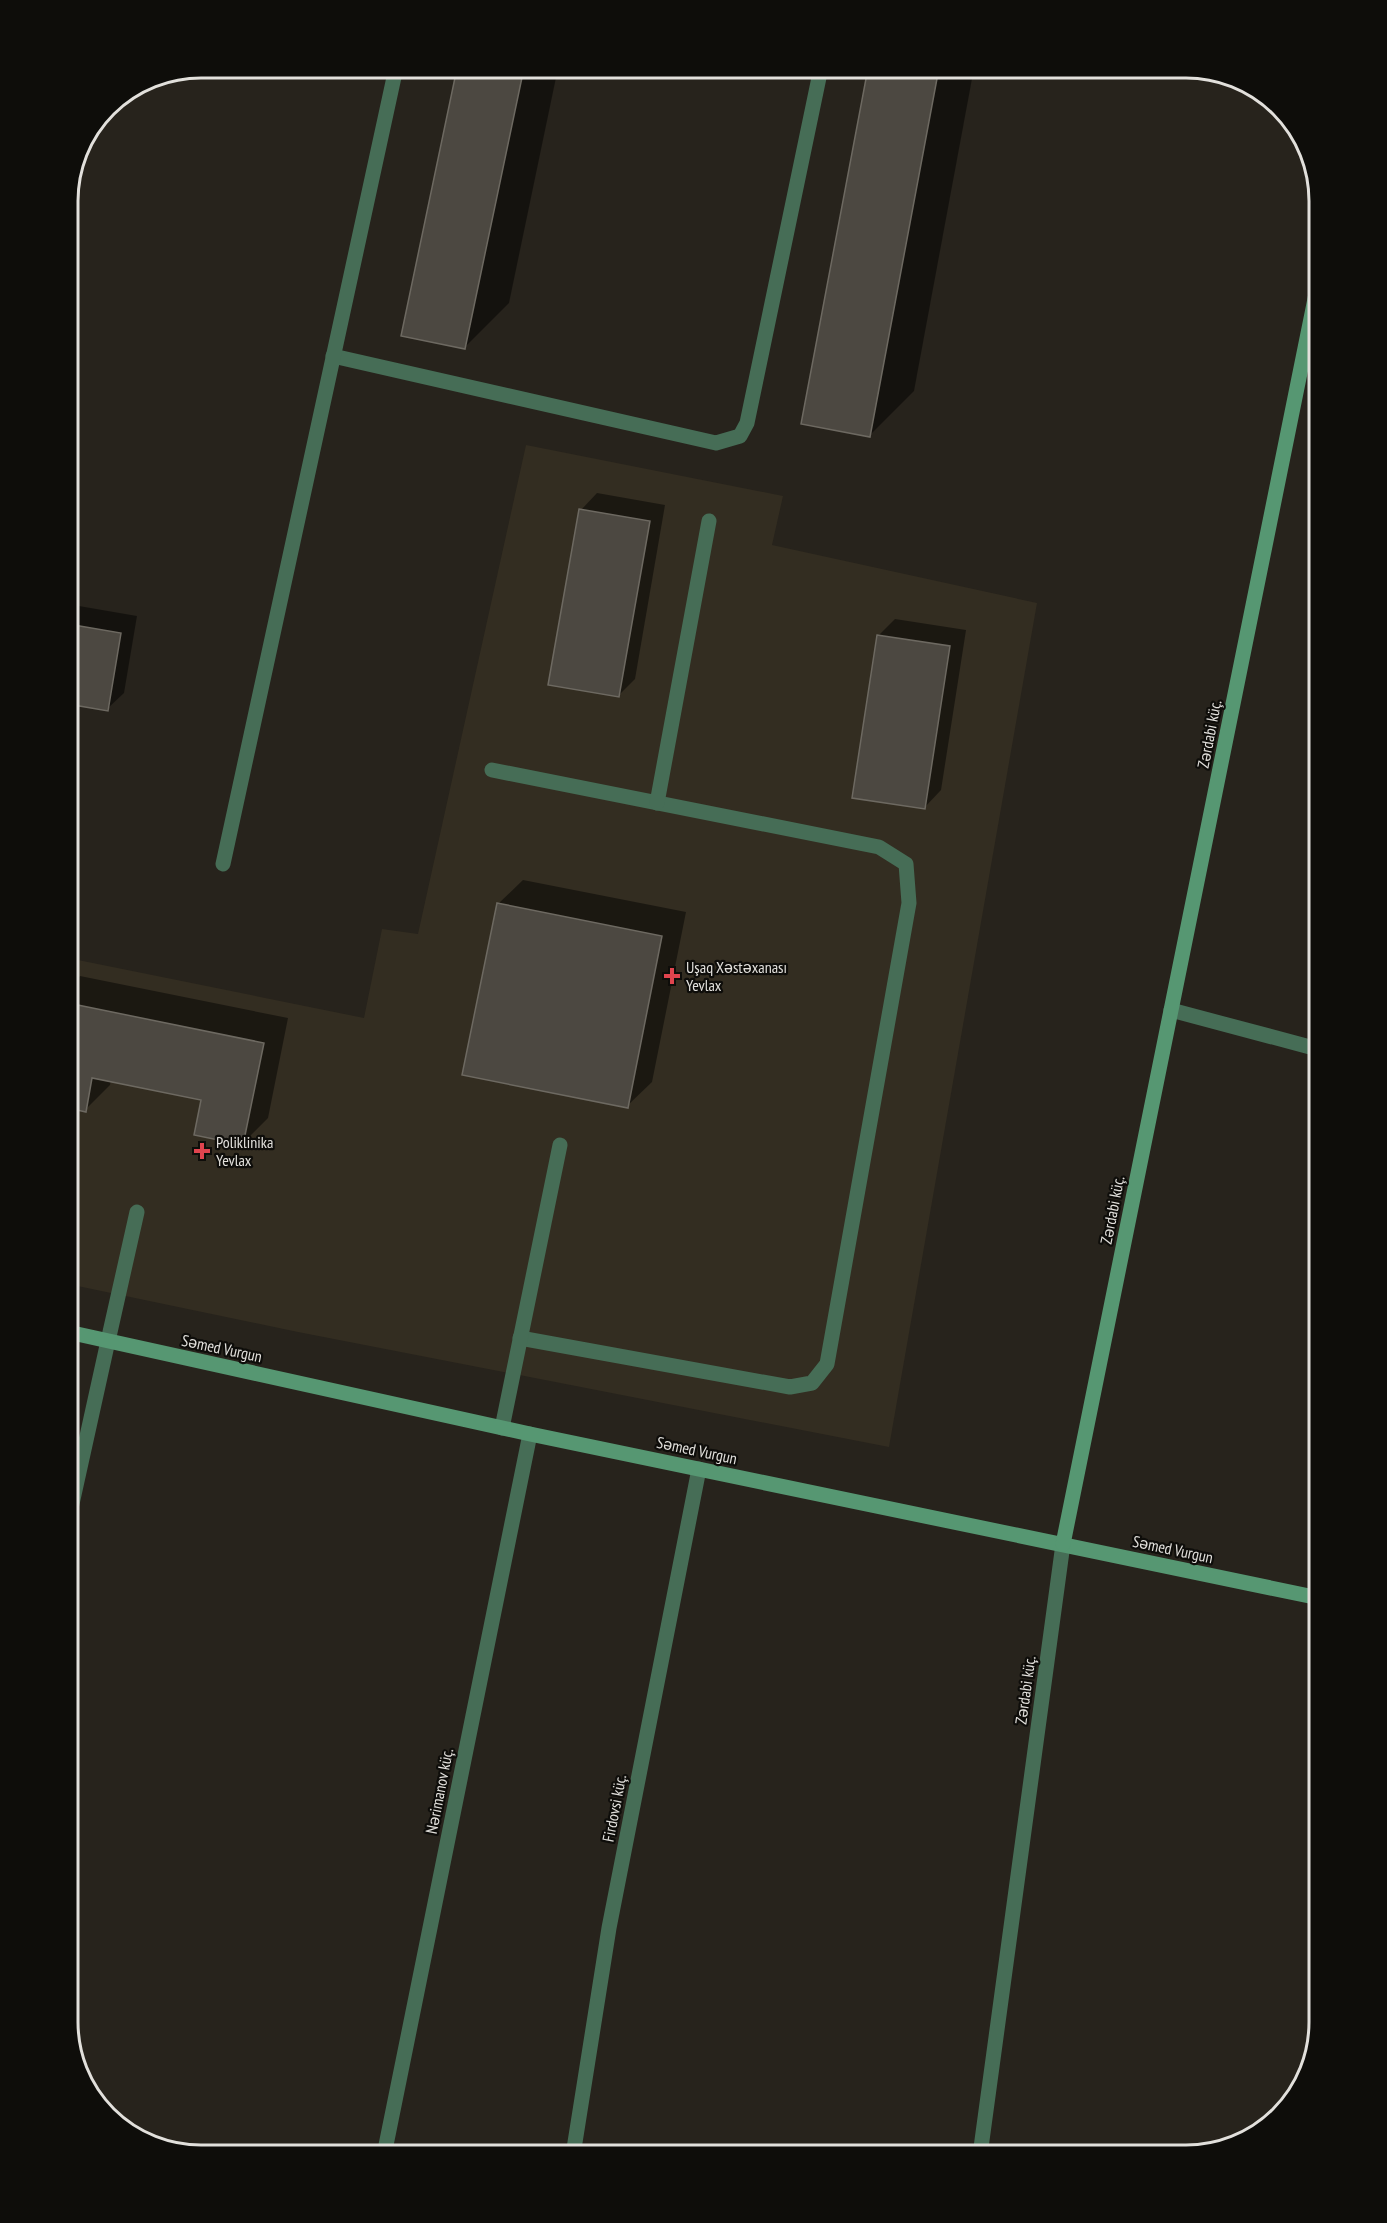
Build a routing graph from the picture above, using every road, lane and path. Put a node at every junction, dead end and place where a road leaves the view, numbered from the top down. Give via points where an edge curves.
1 (394, 78) edge
2 (819, 78) edge
3 (1309, 333) edge
4 (333, 356) junction
5 (710, 521) dead end
6 (492, 770) dead end
7 (657, 803) junction
8 (223, 864) dead end
9 (1171, 1011) junction
10 (1309, 1047) edge
11 (560, 1145) dead end
12 (137, 1212) dead end
13 (78, 1334) edge
14 (520, 1338) junction
15 (108, 1341) junction
16 (502, 1428) junction
17 (530, 1434) junction
18 (699, 1469) junction
19 (78, 1477) edge
20 (1063, 1544) junction
21 (1309, 1596) edge
22 (386, 2145) edge
23 (575, 2145) edge
24 (981, 2145) edge

1 - 4 street
2 - 4 street via 747,423 740,436 716,443
3 - 9 street, Zərdabi küç.
4 - 8 street
5 - 7 street
6 - 7 street
7 - 14 street via 879,847 906,864 909,903 827,1364 812,1383 790,1387
9 - 10 street
9 - 20 street, Zərdabi küç.
11 - 14 street
12 - 15 street
13 - 15 street, Səmed Vurgun
14 - 16 street
15 - 16 street, Səmed Vurgun
15 - 19 street
16 - 17 street, Səmed Vurgun
17 - 18 street, Səmed Vurgun
17 - 22 street, Nərimanov küç.
18 - 20 street, Səmed Vurgun
18 - 23 street, Firdovsi küç. via 609,1928
20 - 21 street, Səmed Vurgun
20 - 24 street, Zərdabi küç.

